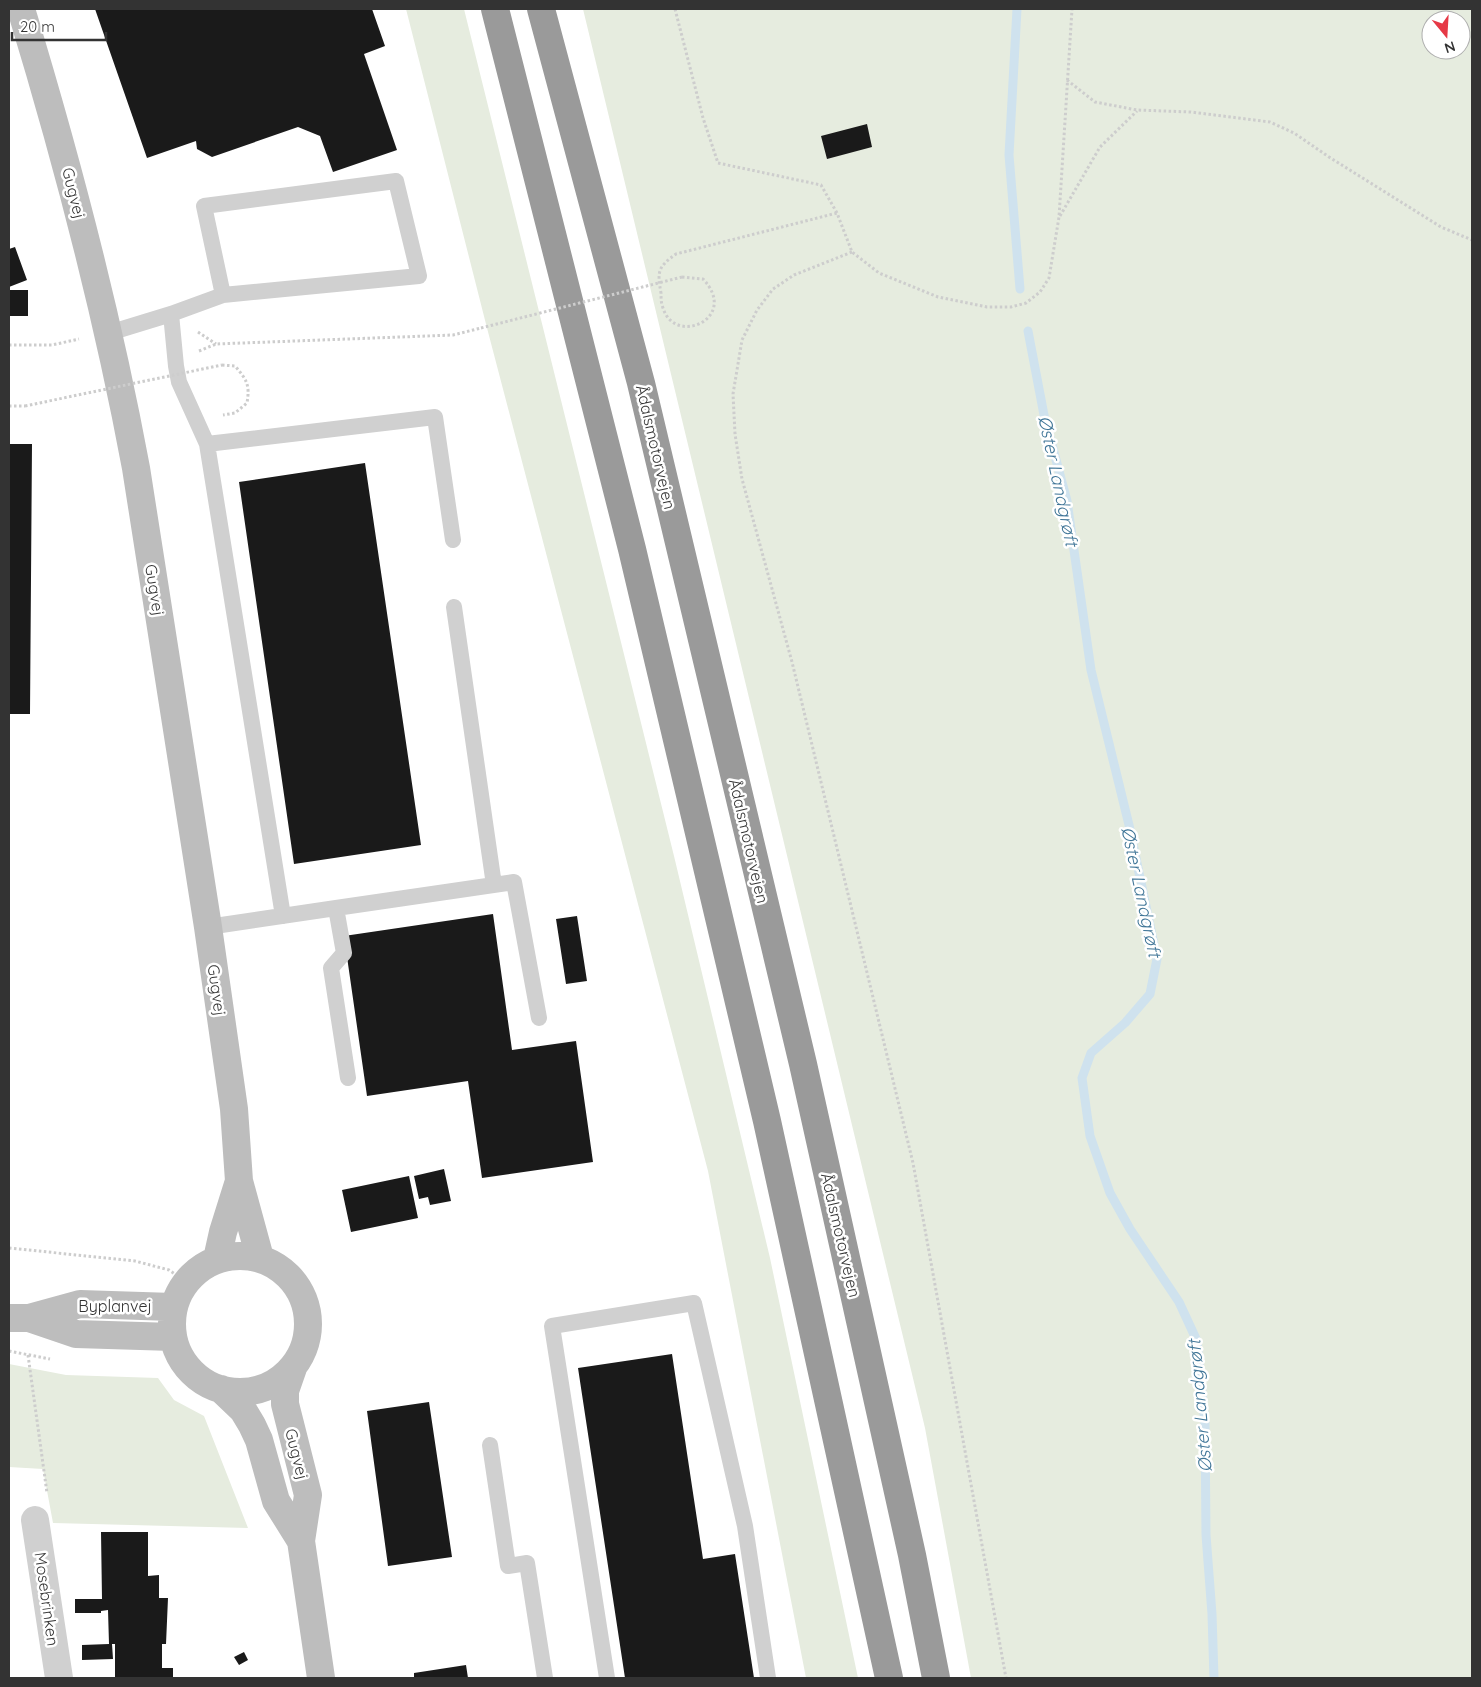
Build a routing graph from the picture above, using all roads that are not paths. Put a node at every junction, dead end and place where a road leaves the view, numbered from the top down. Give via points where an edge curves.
1 (21, 9) edge
2 (495, 9) edge
3 (541, 9) edge
4 (223, 295) junction
5 (171, 314) junction
6 (109, 333) junction
7 (207, 444) junction
8 (453, 540) dead end
9 (454, 607) dead end
10 (494, 885) junction
11 (336, 908) junction
12 (283, 916) junction
13 (208, 927) junction
14 (539, 1018) dead end
15 (348, 1078) dead end
16 (239, 1180) junction
17 (260, 1258) junction
18 (217, 1259) junction
19 (174, 1307) junction
20 (19, 1318) edge
21 (173, 1337) junction
22 (293, 1368) junction
23 (221, 1389) junction
24 (490, 1445) dead end
25 (42, 1508) road end
26 (300, 1541) junction
27 (58, 1678) edge
28 (321, 1678) edge
29 (545, 1678) edge
30 (607, 1678) edge
31 (768, 1678) edge
32 (889, 1678) edge
33 (936, 1678) edge

1 - 6 street, Gugvej via 64,156
2 - 32 highway via 650,627 769,1131
3 - 33 highway, Ådalsmotorvejen via 641,383 803,1064 912,1555
4 - 4 lane via 204,206 396,182 419,276
4 - 5 lane
5 - 6 lane
5 - 7 lane via 179,382
6 - 13 street, Gugvej via 136,468
7 - 8 lane via 435,417
7 - 12 lane
9 - 10 lane
10 - 11 lane
10 - 14 lane via 514,882
11 - 12 lane
11 - 15 lane via 344,953 331,968
12 - 13 lane
13 - 16 street, Gugvej via 234,1109
16 - 17 street, Gugvej
16 - 18 street, Gugvej
17 - 18 street via 242,1255
17 - 22 street via 278,1266 303,1294 308,1332 303,1351
18 - 19 street via 186,1281
19 - 20 street, Byplanvej via 80,1304
19 - 21 street
20 - 21 street, Byplanvej via 76,1334
21 - 23 street via 188,1369 198,1378
22 - 23 street via 263,1388 247,1392
22 - 26 street, Gugvej via 285,1398 308,1496
23 - 26 street, Gugvej via 243,1410 252,1424 276,1501
24 - 29 lane via 508,1566 527,1563
25 - 27 street, Mosebrinken
26 - 28 street, Gugvej
30 - 31 lane via 552,1326 694,1303 745,1526

